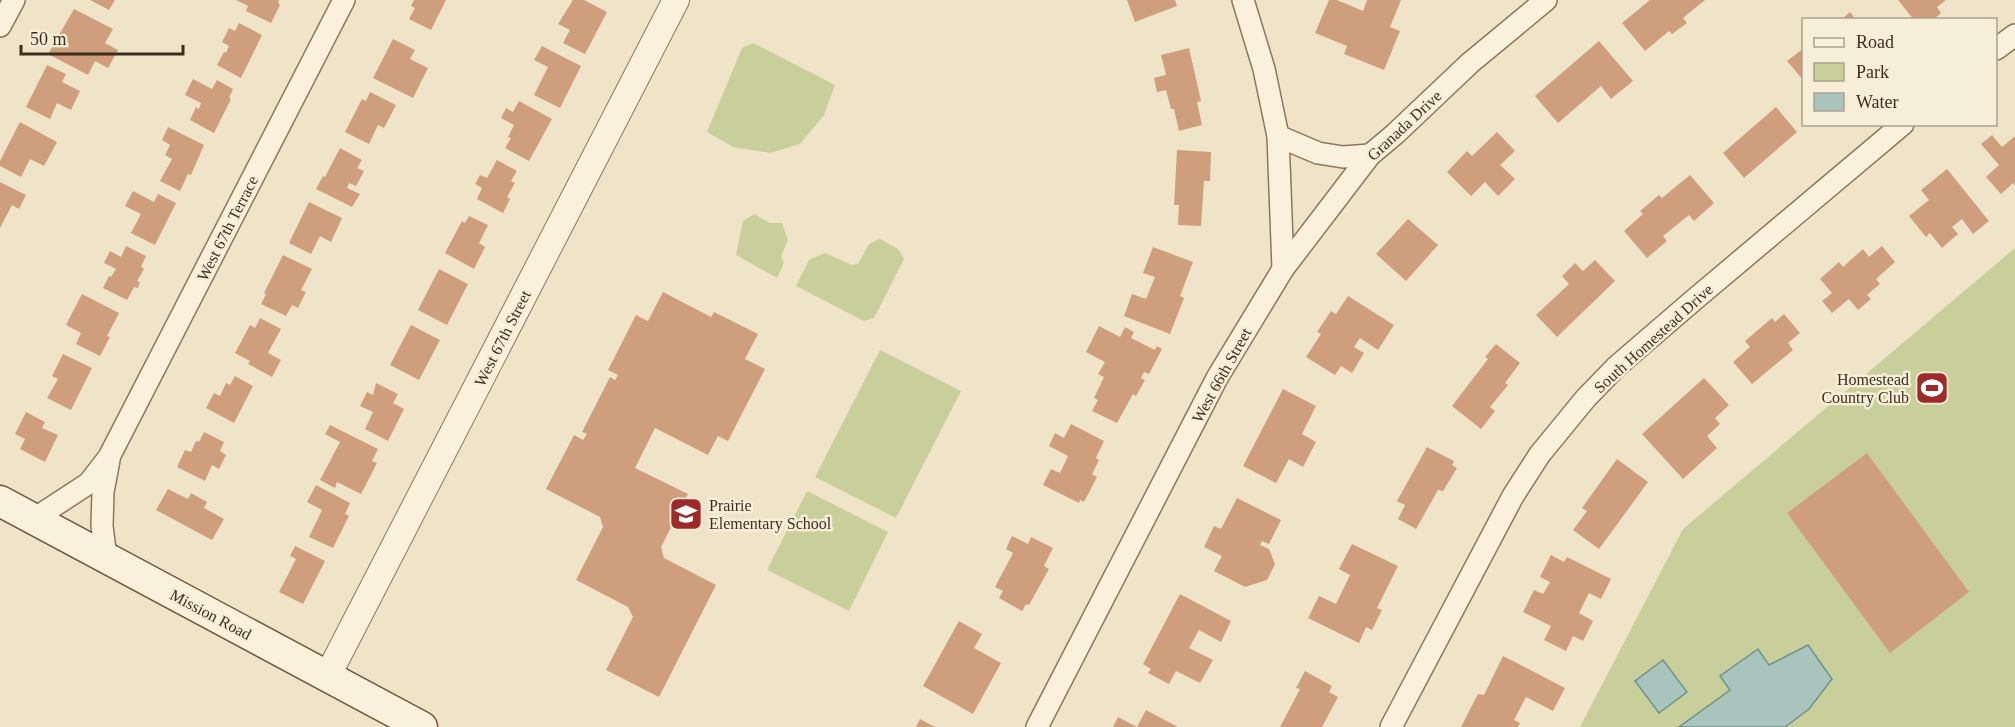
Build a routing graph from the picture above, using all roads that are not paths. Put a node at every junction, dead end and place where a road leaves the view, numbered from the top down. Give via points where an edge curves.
1 (14, 0) edge
2 (344, 0) edge
3 (676, 0) edge
4 (1243, 0) edge
5 (1546, 0) edge
6 (0, 26) edge
7 (2015, 35) edge
8 (1997, 48) edge
9 (1901, 126) edge
10 (1278, 136) junction
11 (1370, 155) junction
12 (1283, 269) junction
13 (109, 457) junction
14 (0, 501) edge
15 (34, 519) junction
16 (106, 558) junction
17 (327, 677) junction
18 (422, 727) edge
19 (1037, 727) edge
20 (1391, 727) edge

1 - 6 street
2 - 13 street, West 67th Terrace
3 - 17 street, West 67th Street
4 - 10 street via 1264,69
5 - 11 street, Granada Drive
7 - 8 street
9 - 20 street, South Homestead Drive via 1695,298 1586,398 1540,454 1513,496
10 - 11 street via 1318,153 1343,157
10 - 12 street
11 - 12 street, Granada Drive
12 - 19 street, West 66th Street via 1217,378
13 - 15 street, West 67th Terrace via 89,483
13 - 16 street, West 67th Terrace via 103,492
14 - 15 main road, Mission Road
15 - 16 main road, Mission Road
16 - 17 main road, Mission Road
17 - 18 main road, Mission Road

